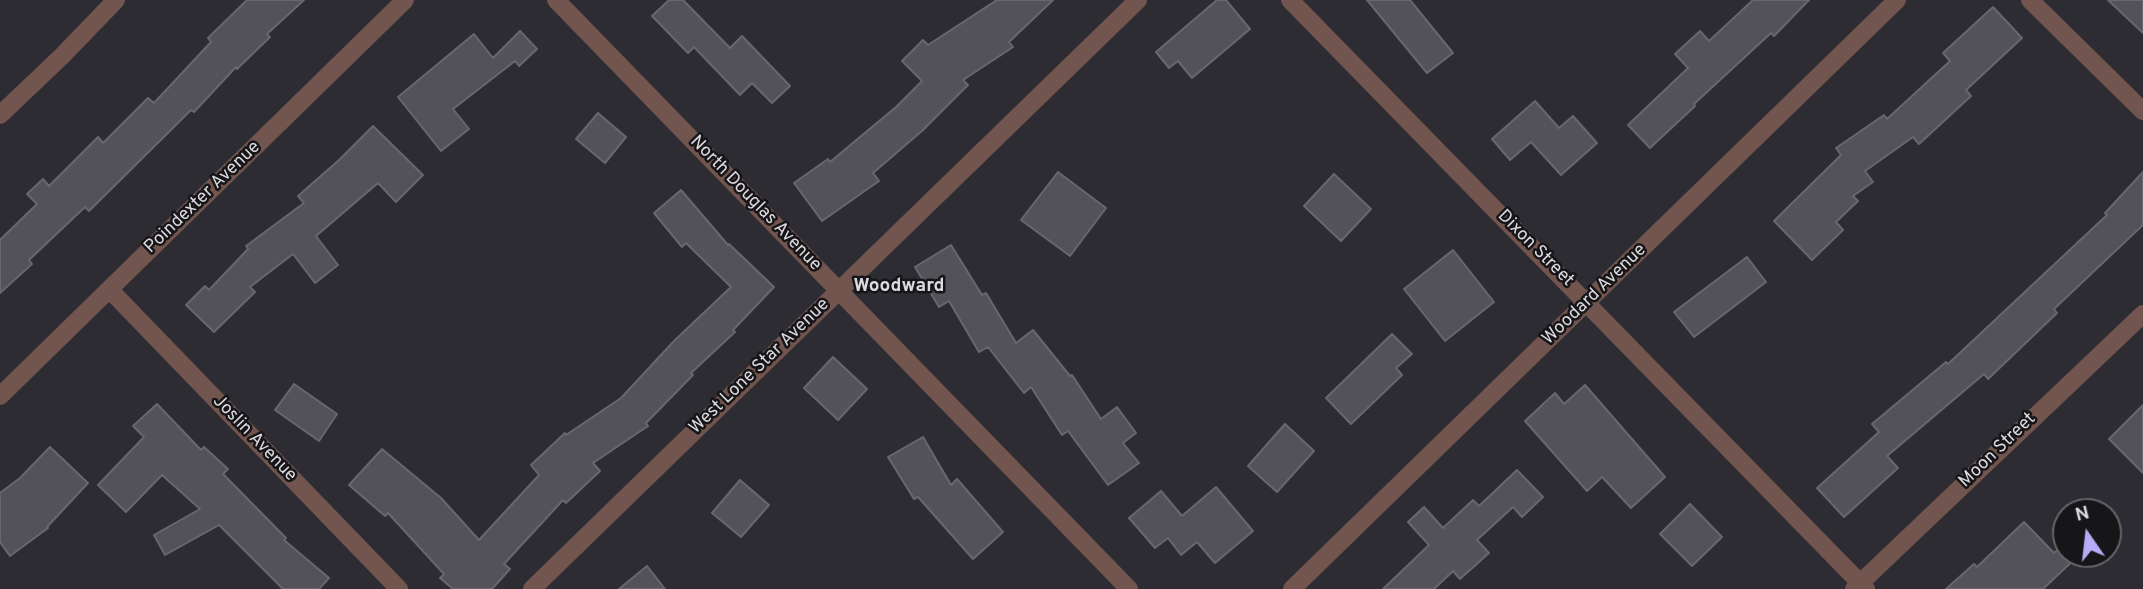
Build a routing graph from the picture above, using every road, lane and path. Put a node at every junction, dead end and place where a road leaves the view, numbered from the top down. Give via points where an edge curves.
1 (116, 0) edge
2 (405, 0) edge
3 (556, 0) edge
4 (1138, 0) edge
5 (1290, 0) edge
6 (1898, 0) edge
7 (2030, 0) edge
8 (2143, 111) edge
9 (0, 115) edge
10 (110, 290) junction
11 (839, 290) junction
12 (1588, 302) junction
13 (2143, 314) edge
14 (0, 396) edge
15 (1860, 587) edge
16 (399, 589) edge
17 (533, 589) edge
18 (1129, 589) edge
19 (1292, 589) edge

1 - 9 street
2 - 10 street, Poindexter Avenue
3 - 11 street, North Douglas Avenue
4 - 11 street, West Lone Star Avenue
5 - 12 street, Dixon Street
6 - 12 street, Woodard Avenue
7 - 8 street
10 - 14 street, Poindexter Avenue
10 - 16 street, Joslin Avenue
11 - 17 street, West Lone Star Avenue
11 - 18 street, North Douglas Avenue
12 - 15 street, Dixon Street
12 - 19 street, Woodard Avenue
13 - 15 street, Moon Street

